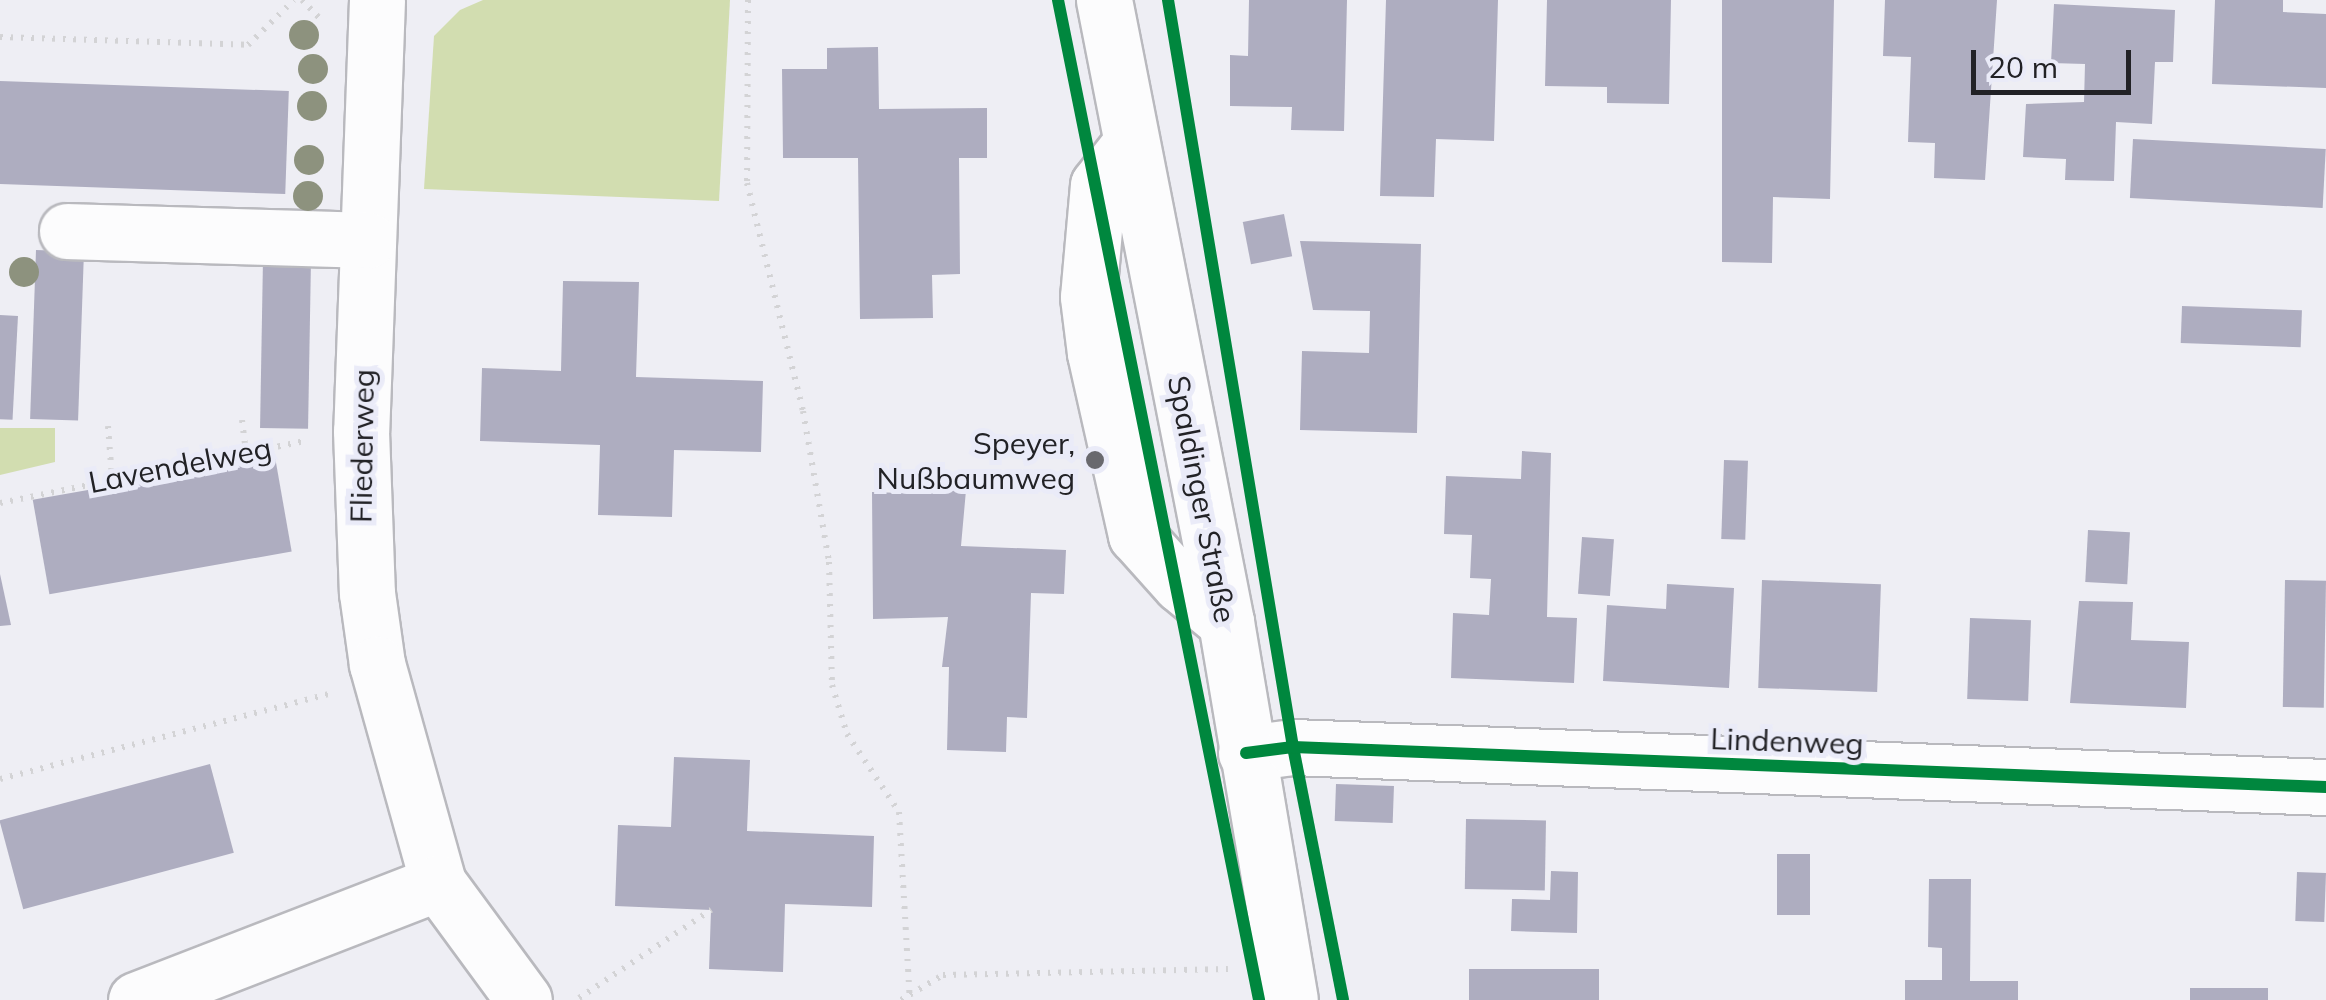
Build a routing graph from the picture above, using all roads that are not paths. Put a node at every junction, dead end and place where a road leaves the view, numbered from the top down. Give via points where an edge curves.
1 (377, 0) edge
2 (1104, 0) edge
3 (1131, 143) junction
4 (67, 232) dead end
5 (368, 240) junction
6 (1226, 622) junction
7 (1246, 752) junction
8 (2326, 787) edge
9 (438, 883) junction
10 (136, 1000) edge
11 (524, 1000) edge
12 (1290, 1000) edge

1 - 5 street, Fliederweg
2 - 3 street, Spaldinger Straße
3 - 6 street, Spaldinger Straße
3 - 6 street via 1098,185 1088,297 1096,353 1136,535
4 - 5 street
5 - 9 street, Fliederweg via 360,533 377,664
6 - 7 street, Spaldinger Straße
7 - 8 street, Lindenweg via 1293,747
7 - 12 street, Spaldinger Straße
9 - 10 street
9 - 11 street, Fliederweg

